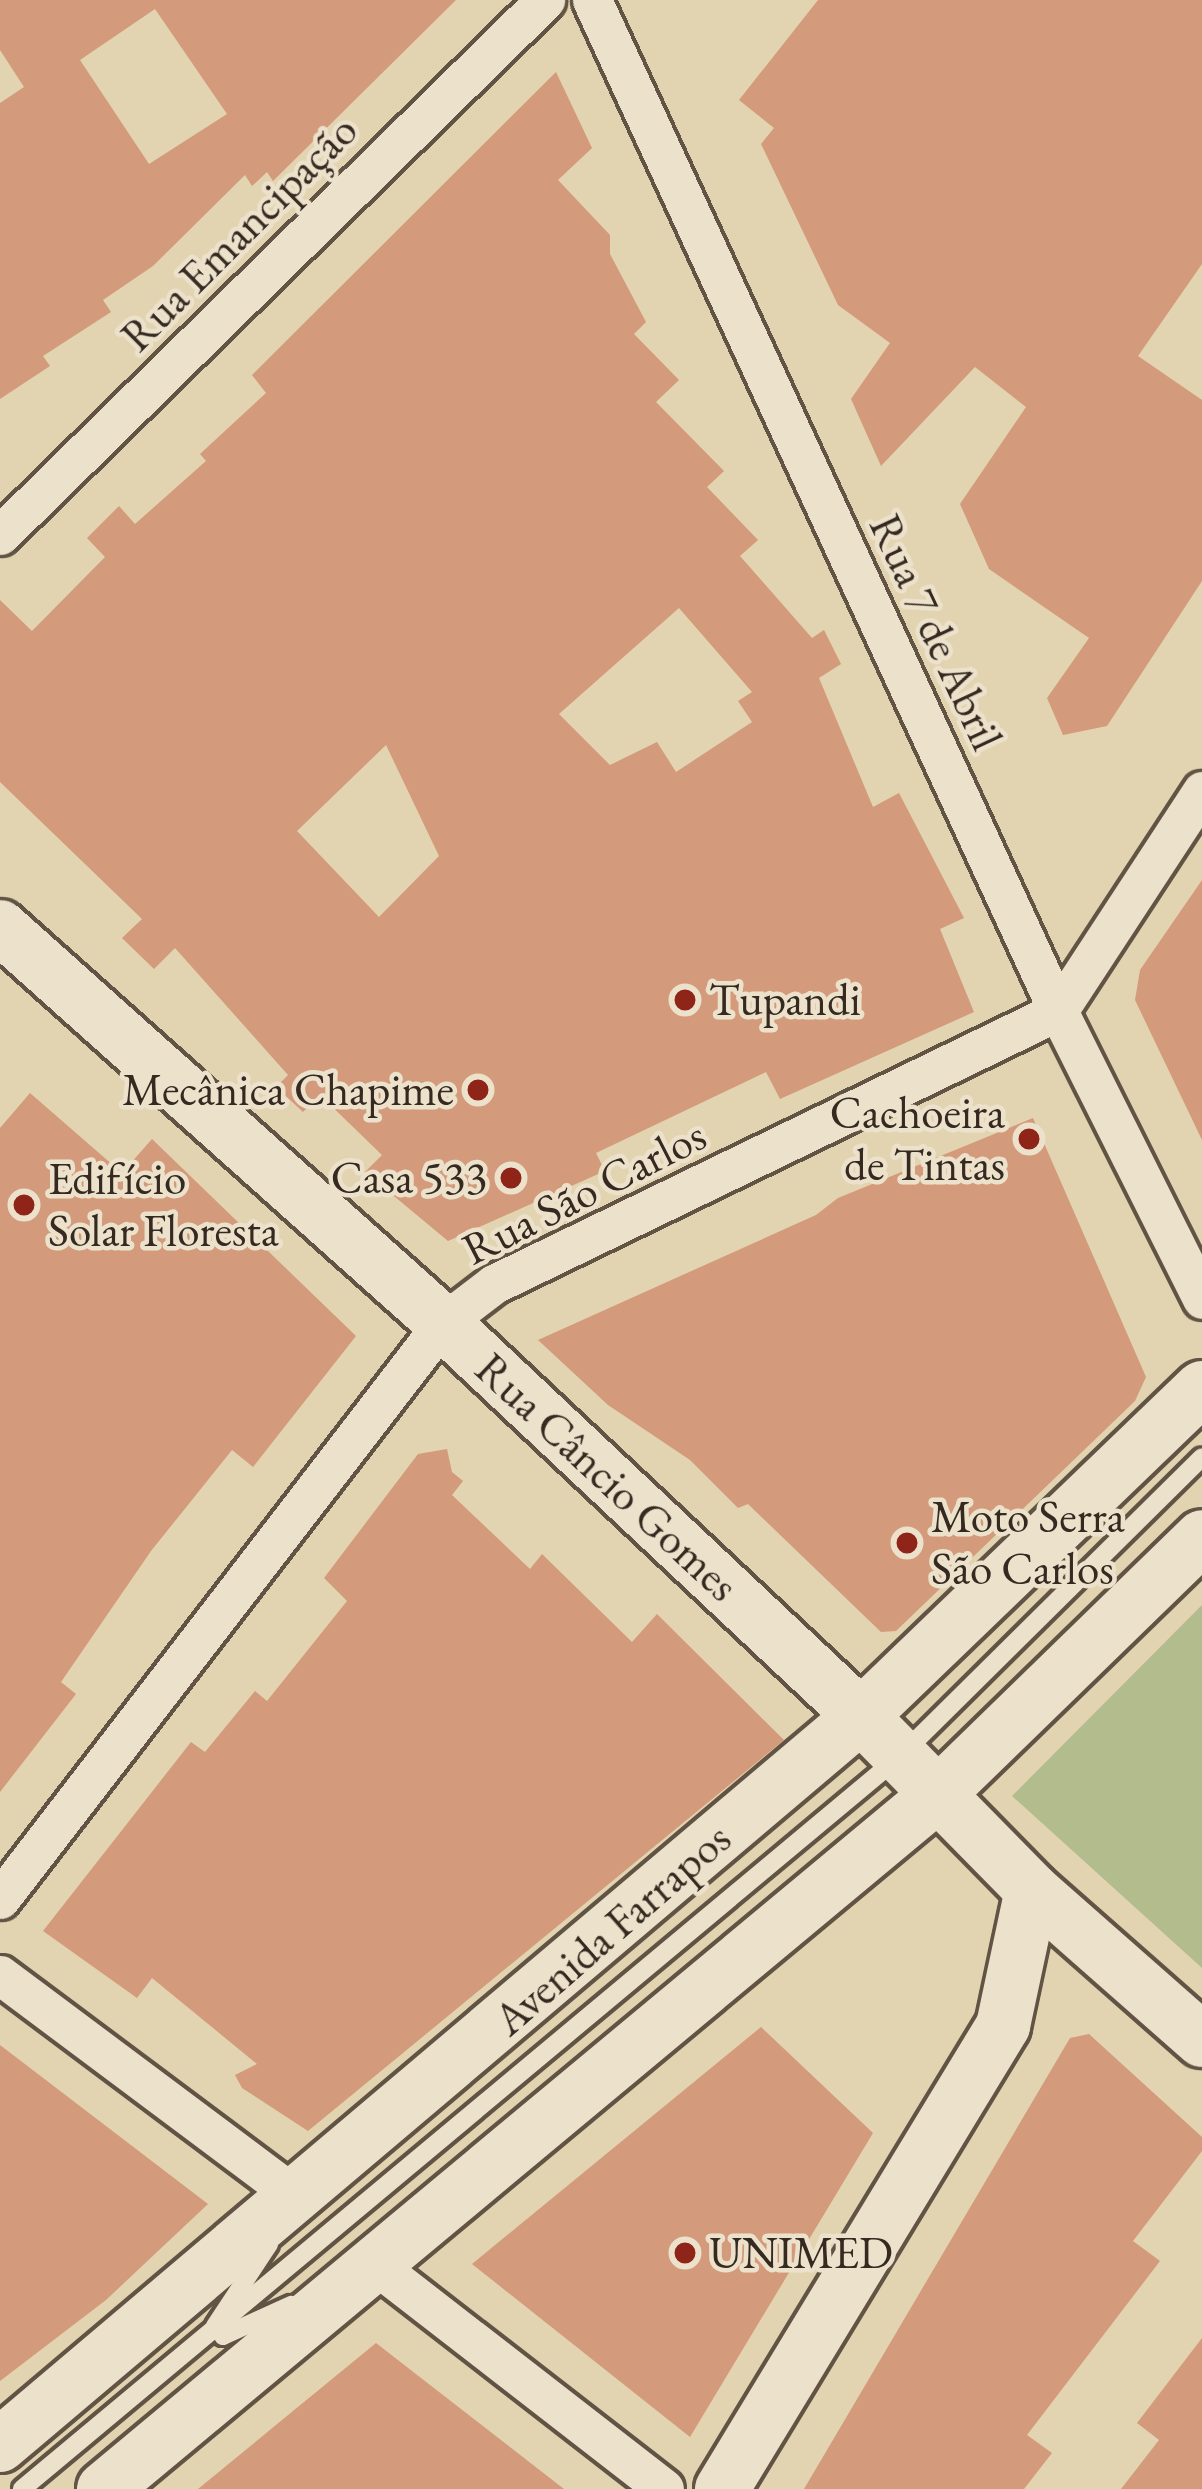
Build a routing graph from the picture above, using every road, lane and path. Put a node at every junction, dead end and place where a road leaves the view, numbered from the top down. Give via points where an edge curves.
1 (544, 0) edge
2 (592, 0) edge
3 (0, 535) edge
4 (1202, 791) edge
5 (0, 927) edge
6 (1058, 1010) junction
7 (1202, 1299) edge
8 (443, 1323) junction
9 (1202, 1388) edge
10 (1202, 1457) edge
11 (1202, 1537) edge
12 (861, 1716) junction
13 (899, 1757) junction
14 (936, 1796) junction
15 (1032, 1890) junction
16 (0, 1899) edge
17 (0, 1975) edge
18 (1202, 2040) edge
19 (298, 2198) junction
20 (377, 2266) junction
21 (202, 2345) junction
22 (0, 2445) edge
23 (22, 2489) edge
24 (104, 2489) edge
25 (664, 2489) edge
26 (722, 2489) edge

1 - 3 street, Rua Emancipação
2 - 6 street, Rua 7 de Abril
4 - 6 street
5 - 8 main road, Rua Câncio Gomes
6 - 7 street, Rua 7 de Abril
6 - 8 street, Rua São Carlos via 494,1284
8 - 12 main road, Rua Câncio Gomes
8 - 16 street, Rua São Carlos
9 - 12 main road, Avenida Farrapos
10 - 13 lane
11 - 14 main road
12 - 13 main road, Rua Câncio Gomes
12 - 19 main road, Avenida Farrapos
13 - 14 main road, Rua Câncio Gomes
13 - 21 lane
14 - 15 main road, Rua Câncio Gomes
14 - 20 main road
15 - 18 main road, Rua Câncio Gomes
15 - 26 main road via 1003,2026
17 - 19 street
19 - 21 lane
19 - 22 main road, Avenida Farrapos
20 - 21 lane
20 - 24 main road
20 - 25 street
21 - 23 lane

